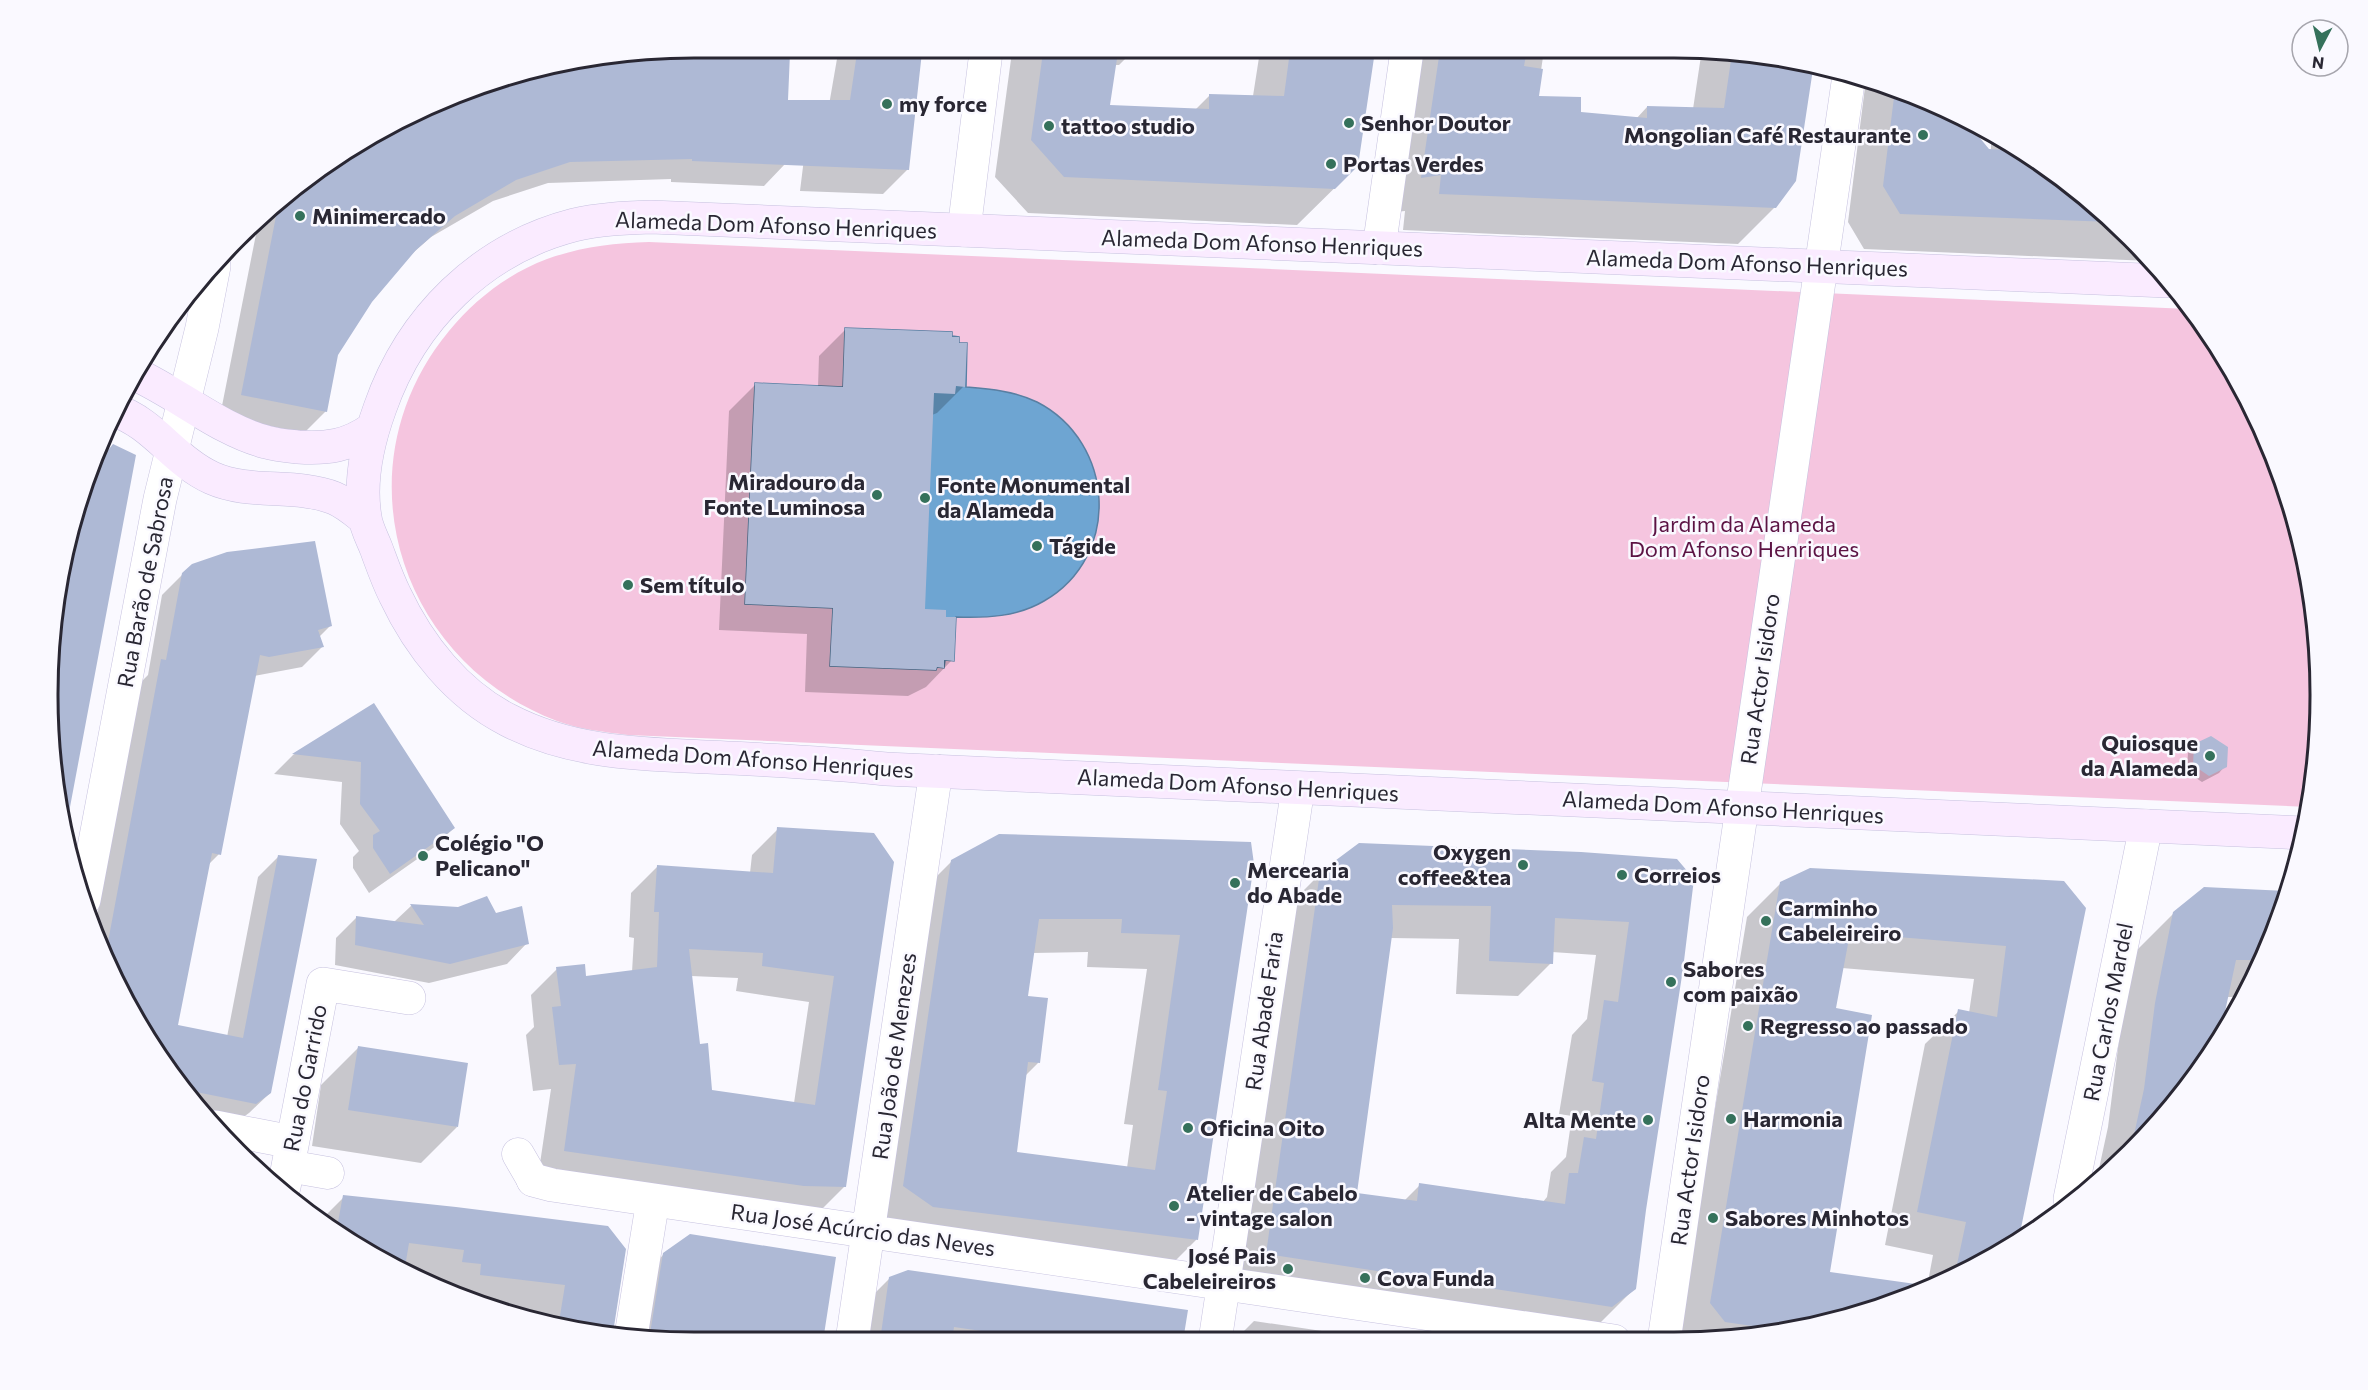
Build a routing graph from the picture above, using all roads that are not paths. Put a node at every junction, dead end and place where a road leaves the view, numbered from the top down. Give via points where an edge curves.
1 (985, 58) edge
2 (1406, 58) edge
3 (1848, 83) edge
4 (964, 231) junction
5 (1379, 248) junction
6 (1821, 266) junction
7 (211, 281) edge
8 (2156, 281) edge
9 (143, 378) edge
10 (184, 400) junction
11 (124, 413) edge
12 (372, 429) junction
13 (172, 451) junction
14 (365, 519) junction
15 (936, 771) junction
16 (1298, 788) junction
17 (1741, 808) junction
18 (2146, 826) junction
19 (2294, 833) edge
20 (87, 884) edge
21 (410, 998) dead end
22 (240, 1140) edge
23 (288, 1165) edge
24 (526, 1167) dead end
25 (328, 1173) dead end
26 (2072, 1191) edge
27 (653, 1200) junction
28 (868, 1231) junction
29 (1224, 1283) junction
30 (632, 1328) edge
31 (853, 1332) edge
32 (1216, 1332) edge
33 (1553, 1332) edge
34 (1665, 1332) edge

1 - 4 street
2 - 5 street
3 - 6 street, Rua Actor Isidoro
4 - 5 main road, Alameda Dom Afonso Henriques
4 - 12 main road, Alameda Dom Afonso Henriques via 651,217 574,225 546,234 502,254 442,302 417,332 397,366
5 - 6 main road, Alameda Dom Afonso Henriques
6 - 8 main road, Alameda Dom Afonso Henriques
6 - 17 street, Rua Actor Isidoro
7 - 10 street, Rua Barão de Sabrosa
9 - 10 main road
10 - 12 main road via 221,424 268,443 333,447
10 - 13 street, Rua Barão de Sabrosa
11 - 13 main road via 149,427
12 - 14 main road, Alameda Dom Afonso Henriques via 364,479
13 - 14 main road via 212,478 242,486 334,498
13 - 20 street, Rua Barão de Sabrosa
14 - 15 main road, Alameda Dom Afonso Henriques via 405,617 425,648 476,699 506,720 539,735 574,746 629,754 830,762
15 - 16 main road, Alameda Dom Afonso Henriques
15 - 28 street, Rua João de Menezes
16 - 17 main road, Alameda Dom Afonso Henriques
16 - 29 street, Rua Abade Faria
17 - 18 main road, Alameda Dom Afonso Henriques
17 - 34 street, Rua Actor Isidoro
18 - 19 main road, Alameda Dom Afonso Henriques
18 - 26 street, Rua Carlos Mardel
21 - 23 street, Rua do Garrido via 322,984
22 - 23 street
23 - 25 street
24 - 27 street, Rua José Acúrcio das Neves via 552,1185
27 - 28 street, Rua José Acúrcio das Neves
27 - 30 street
28 - 29 street, Rua José Acúrcio das Neves
28 - 31 street, Rua João de Menezes
29 - 32 street, Rua Abade Faria
29 - 33 street, Rua José Acúrcio das Neves

